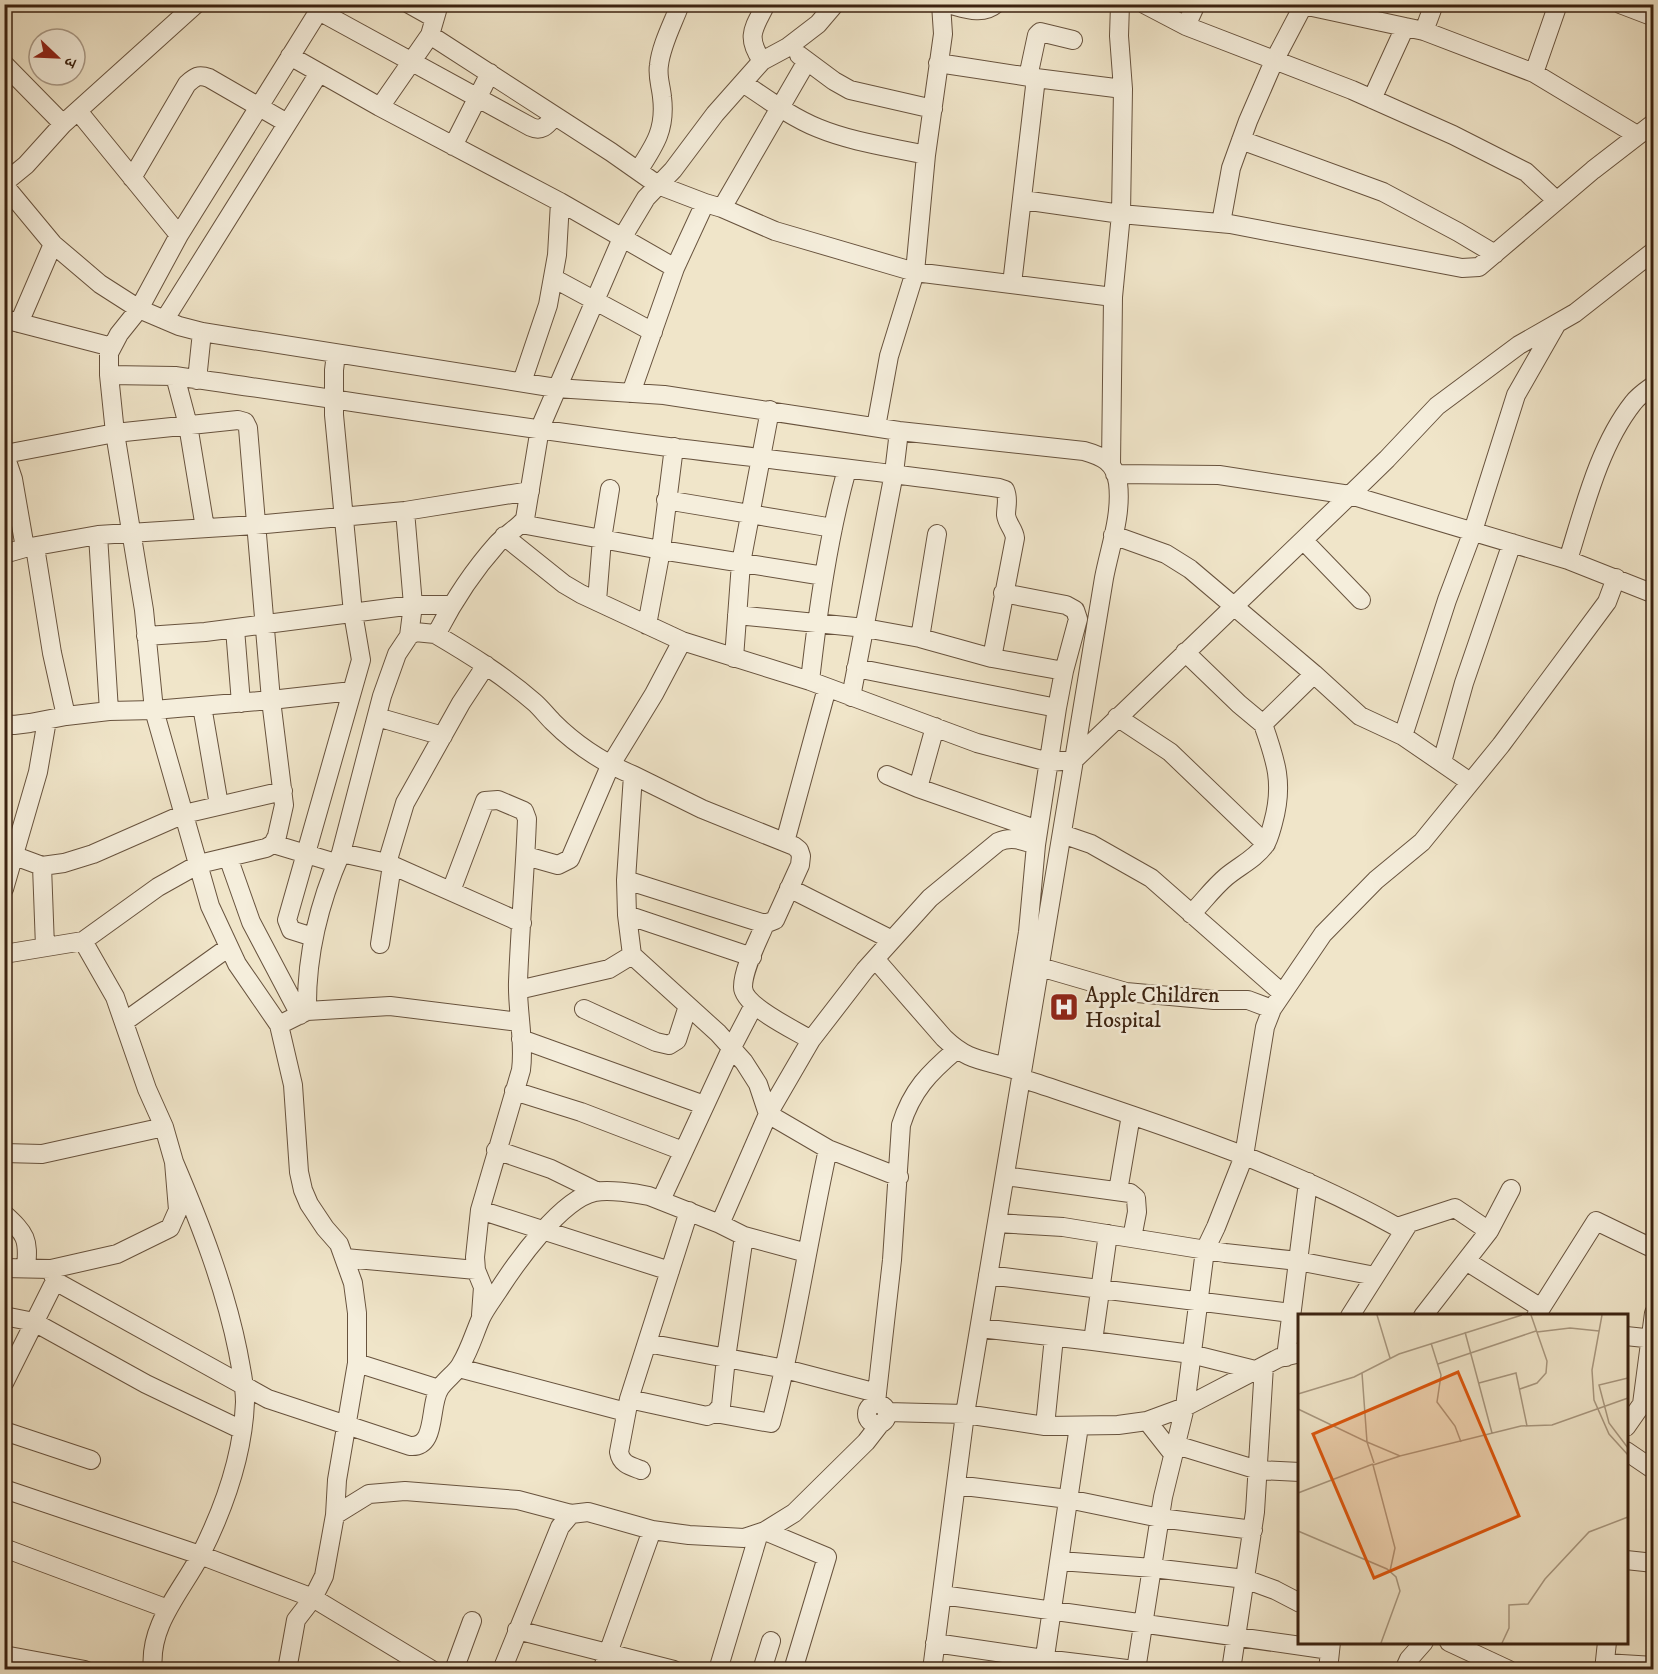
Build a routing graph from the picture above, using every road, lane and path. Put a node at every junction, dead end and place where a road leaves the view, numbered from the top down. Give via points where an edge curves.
1 (196, 4) edge
2 (409, 4) edge
3 (766, 4) edge
4 (835, 4) edge
5 (940, 4) edge
6 (948, 4) edge
7 (996, 4) edge
8 (1120, 4) edge
9 (1144, 4) edge
10 (1196, 4) edge
11 (1434, 4) edge
12 (1558, 4) edge
13 (1620, 4) edge
14 (1304, 5) edge
15 (679, 7) dead end
16 (321, 8) edge
17 (1653, 17) edge
18 (434, 19) edge
19 (1186, 26) junction
20 (1404, 27) junction
21 (1424, 31) junction
22 (1073, 40) dead end
23 (788, 47) junction
24 (290, 56) junction
25 (762, 61) junction
26 (807, 61) junction
27 (1274, 61) junction
28 (411, 62) junction
29 (939, 63) junction
30 (4, 64) edge
31 (319, 72) junction
32 (490, 73) junction
33 (1534, 74) junction
34 (1032, 78) junction
35 (742, 83) junction
36 (1123, 89) junction
37 (476, 97) junction
38 (1372, 99) junction
39 (258, 106) junction
40 (380, 107) junction
41 (779, 107) junction
42 (933, 109) junction
43 (78, 111) junction
44 (554, 117) junction
45 (287, 123) junction
46 (1653, 123) edge
47 (63, 124) junction
48 (1637, 135) junction
49 (1242, 140) junction
50 (453, 146) junction
51 (926, 155) junction
52 (638, 171) junction
53 (132, 178) junction
54 (4, 184) edge
55 (658, 185) junction
56 (1023, 200) junction
57 (1556, 200) junction
58 (560, 202) junction
59 (714, 205) junction
60 (1121, 214) junction
61 (1221, 223) junction
62 (179, 235) junction
63 (622, 238) junction
64 (53, 244) junction
65 (1653, 251) edge
66 (1495, 254) junction
67 (675, 268) junction
68 (915, 272) junction
69 (553, 278) junction
70 (1012, 284) junction
71 (1113, 297) junction
72 (594, 301) junction
73 (139, 309) junction
74 (165, 319) junction
75 (12, 321) edge
76 (1556, 324) junction
77 (202, 332) junction
78 (653, 332) junction
79 (112, 347) junction
80 (336, 354) junction
81 (109, 375) junction
82 (175, 376) junction
83 (197, 380) junction
84 (522, 382) junction
85 (1653, 385) edge
86 (556, 388) junction
87 (631, 393) junction
88 (333, 400) junction
89 (770, 410) junction
90 (188, 425) junction
91 (876, 427) junction
92 (540, 428) junction
93 (899, 431) junction
94 (115, 433) junction
95 (674, 447) junction
96 (5, 453) edge
97 (760, 457) junction
98 (846, 469) junction
99 (1113, 470) junction
100 (894, 473) junction
101 (610, 489) dead end
102 (530, 490) junction
103 (1350, 495) junction
104 (666, 500) junction
105 (405, 511) junction
106 (750, 513) junction
107 (344, 516) junction
108 (521, 524) junction
109 (255, 525) junction
110 (205, 528) junction
111 (833, 528) junction
112 (1473, 531) junction
113 (131, 532) junction
114 (938, 534) dead end
115 (99, 535) junction
116 (1113, 535) junction
117 (504, 536) junction
118 (602, 540) junction
119 (1304, 541) junction
120 (1512, 543) junction
121 (30, 548) junction
122 (660, 550) junction
123 (4, 554) edge
124 (1568, 560) junction
125 (741, 563) junction
126 (824, 576) junction
127 (1616, 578) junction
128 (1003, 593) junction
129 (1653, 594) edge
130 (1361, 600) dead end
131 (597, 601) junction
132 (413, 605) junction
133 (451, 605) junction
134 (1233, 606) junction
135 (353, 613) junction
136 (737, 615) junction
137 (817, 622) junction
138 (265, 625) junction
139 (647, 625) junction
140 (865, 628) junction
141 (235, 629) junction
142 (435, 634) junction
143 (146, 636) junction
144 (409, 636) junction
145 (920, 638) junction
146 (682, 641) junction
147 (1185, 652) junction
148 (734, 658) junction
149 (992, 658) junction
150 (361, 660) junction
151 (486, 665) junction
152 (856, 668) junction
153 (391, 671) junction
154 (1064, 671) junction
155 (1314, 674) junction
156 (810, 681) junction
157 (827, 688) junction
158 (352, 691) junction
159 (851, 697) junction
160 (271, 700) junction
161 (240, 703) junction
162 (202, 706) junction
163 (1058, 708) junction
164 (154, 710) junction
165 (108, 711) junction
166 (66, 716) junction
167 (377, 717) junction
168 (1117, 717) junction
169 (47, 720) junction
170 (4, 724) edge
171 (1263, 724) junction
172 (934, 727) junction
173 (444, 736) junction
174 (1403, 736) junction
175 (1074, 760) junction
176 (1049, 762) junction
177 (1442, 762) junction
178 (610, 766) junction
179 (633, 775) junction
180 (887, 775) dead end
181 (1470, 782) junction
182 (918, 788) junction
183 (283, 791) junction
184 (219, 806) junction
185 (184, 814) junction
186 (1062, 834) junction
187 (1037, 838) junction
188 (785, 842) junction
189 (273, 844) junction
190 (1266, 844) junction
191 (306, 854) junction
192 (15, 856) junction
193 (526, 856) junction
194 (228, 857) junction
195 (339, 858) junction
196 (199, 864) junction
197 (390, 864) junction
198 (42, 866) junction
199 (626, 880) junction
200 (789, 888) junction
201 (4, 889) edge
202 (451, 891) junction
203 (1191, 914) junction
204 (627, 915) junction
205 (522, 923) junction
206 (765, 924) junction
207 (313, 937) junction
208 (892, 940) junction
209 (83, 941) junction
210 (380, 944) dead end
211 (45, 947) junction
212 (229, 948) junction
213 (4, 954) edge
214 (632, 955) junction
215 (752, 957) junction
216 (876, 960) junction
217 (1040, 968) junction
218 (518, 990) junction
219 (1282, 993) junction
220 (754, 1005) junction
221 (688, 1006) junction
222 (584, 1009) dead end
223 (1272, 1009) junction
224 (303, 1013) junction
225 (124, 1022) junction
226 (279, 1025) junction
227 (520, 1030) junction
228 (811, 1040) junction
229 (731, 1049) junction
230 (956, 1050) junction
231 (1016, 1072) junction
232 (514, 1091) junction
233 (704, 1105) junction
234 (768, 1114) junction
235 (1131, 1115) junction
236 (164, 1127) junction
237 (828, 1149) junction
238 (496, 1150) junction
239 (683, 1151) junction
240 (4, 1153) edge
241 (1244, 1156) junction
242 (174, 1162) junction
243 (1005, 1176) junction
244 (899, 1177) junction
245 (1308, 1182) junction
246 (1511, 1189) dead end
247 (596, 1191) junction
248 (1118, 1191) junction
249 (661, 1200) junction
250 (480, 1210) junction
251 (689, 1211) junction
252 (4, 1214) edge
253 (1409, 1223) junction
254 (720, 1224) junction
255 (997, 1224) junction
256 (12, 1227) edge
257 (543, 1231) junction
258 (1489, 1231) junction
259 (1108, 1234) junction
260 (744, 1236) junction
261 (1132, 1238) junction
262 (1653, 1249) edge
263 (1204, 1250) junction
264 (807, 1253) junction
265 (345, 1258) junction
266 (1298, 1261) junction
267 (1466, 1261) junction
268 (4, 1268) edge
269 (26, 1268) junction
270 (476, 1270) junction
271 (670, 1271) junction
272 (53, 1275) junction
273 (988, 1275) junction
274 (1375, 1276) junction
275 (1100, 1288) junction
276 (1199, 1301) junction
277 (1539, 1312) edge
278 (1292, 1313) junction
279 (1653, 1313) edge
280 (1351, 1314) edge
281 (1426, 1314) edge
282 (4, 1316) edge
283 (481, 1317) junction
284 (34, 1322) junction
285 (980, 1328) junction
286 (1628, 1335) edge
287 (1054, 1337) junction
288 (1652, 1339) edge
289 (1093, 1341) junction
290 (646, 1343) junction
291 (1191, 1354) junction
292 (1293, 1355) edge
293 (726, 1358) junction
294 (357, 1363) junction
295 (459, 1368) junction
296 (1259, 1368) junction
297 (785, 1370) junction
298 (4, 1383) edge
299 (244, 1387) junction
300 (439, 1389) junction
301 (628, 1405) junction
302 (1185, 1407) junction
303 (880, 1409) junction
304 (715, 1413) junction
305 (965, 1414) junction
306 (1147, 1421) junction
307 (1628, 1424) edge
308 (346, 1426) junction
309 (1045, 1426) junction
310 (1079, 1426) junction
311 (243, 1430) junction
312 (4, 1431) edge
313 (1175, 1449) junction
314 (1628, 1453) edge
315 (91, 1460) dead end
316 (640, 1470) dead end
317 (1258, 1470) junction
318 (1653, 1470) edge
319 (1298, 1472) edge
320 (956, 1485) junction
321 (4, 1489) edge
322 (1068, 1499) junction
323 (571, 1514) junction
324 (335, 1515) junction
325 (1160, 1518) junction
326 (652, 1530) junction
327 (1253, 1530) junction
328 (762, 1532) junction
329 (4, 1548) edge
330 (200, 1555) junction
331 (1628, 1560) edge
332 (1060, 1561) junction
333 (1653, 1563) edge
334 (1153, 1568) junction
335 (1245, 1579) junction
336 (942, 1595) junction
337 (313, 1598) junction
338 (1298, 1602) edge
339 (168, 1609) junction
340 (1052, 1610) junction
341 (472, 1620) dead end
342 (1144, 1623) junction
343 (517, 1630) junction
344 (1236, 1637) junction
345 (771, 1641) dead end
346 (936, 1643) junction
347 (1298, 1643) edge
348 (1309, 1644) edge
349 (1422, 1644) edge
350 (1453, 1644) edge
351 (1607, 1644) edge
352 (1330, 1646) edge
353 (4, 1655) edge
354 (606, 1661) edge
355 (1043, 1664) edge
356 (43, 1666) edge
357 (1604, 1666) edge
358 (1653, 1666) edge
359 (85, 1670) edge
360 (153, 1670) edge
361 (287, 1670) edge
362 (432, 1670) edge
363 (454, 1670) edge
364 (502, 1670) edge
365 (674, 1670) edge
366 (717, 1670) edge
367 (762, 1670) edge
368 (793, 1670) edge
369 (932, 1670) edge
370 (1136, 1670) edge
371 (1231, 1670) edge
372 (1328, 1670) edge
373 (1404, 1670) edge
374 (1509, 1670) edge

1 - 43 street
2 - 18 street
3 - 25 street via 752,32 754,50
4 - 23 street via 818,24
5 - 29 street via 943,34
6 - 7 street via 977,12
8 - 36 street
9 - 19 street
10 - 19 street
11 - 21 street
12 - 33 street
13 - 17 street
14 - 20 street
14 - 27 street
15 - 52 street via 659,61 664,115 661,132
16 - 24 street
16 - 28 street
18 - 28 street
18 - 32 street
19 - 27 street
20 - 21 street
20 - 38 street
21 - 33 street
22 - 34 street via 1040,32
23 - 25 street
23 - 26 street
24 - 31 street
24 - 39 street
25 - 35 street
26 - 41 street
26 - 42 street via 850,90
27 - 38 street
27 - 49 street
28 - 37 street
28 - 40 street
29 - 34 street
29 - 42 street
30 - 47 street
31 - 40 street
31 - 45 street
32 - 37 street
32 - 44 street
33 - 48 street
34 - 36 street
34 - 56 street
35 - 41 street
35 - 55 street
36 - 60 street
37 - 44 street via 537,129 544,128
37 - 50 street
38 - 57 street via 1526,172
39 - 45 street
39 - 53 street via 209,78 195,76
39 - 62 street
40 - 50 street
41 - 51 street via 819,129
41 - 59 street
42 - 51 street
43 - 47 street
43 - 53 street
44 - 52 street
45 - 74 street
46 - 48 street
47 - 54 street
48 - 57 street
49 - 61 street via 1231,168
49 - 66 street via 1383,192
50 - 58 street
51 - 68 street
52 - 55 street
53 - 62 street
54 - 64 street
55 - 59 street
55 - 63 street
56 - 60 street
56 - 70 street
57 - 66 street
58 - 63 street
58 - 69 street
59 - 67 street
59 - 68 street via 775,231
60 - 61 street
60 - 71 street
61 - 66 street via 1462,268 1479,267
62 - 73 street
63 - 67 street
63 - 72 street
64 - 73 street via 100,284
64 - 75 street
65 - 76 street via 1600,295
67 - 78 street
68 - 70 street
68 - 91 street via 889,356
69 - 72 street
69 - 84 street
70 - 71 street
71 - 99 street
72 - 78 street
72 - 86 street
73 - 74 street
73 - 79 street
74 - 77 street
75 - 79 street
76 - 103 street via 1519,345 1437,406
76 - 112 street via 1516,395
77 - 80 street
77 - 83 street
78 - 87 street
79 - 81 street
80 - 84 street
80 - 88 street
81 - 82 street
81 - 94 street
82 - 83 street
82 - 90 street
83 - 88 street
84 - 86 street
85 - 124 street via 1633,402 1612,437
86 - 87 street
86 - 92 street
87 - 89 street via 664,394
88 - 92 street
88 - 107 street
89 - 91 street
89 - 97 street
90 - 94 street
90 - 109 street via 245,422
90 - 110 street
91 - 93 street
92 - 95 street
92 - 102 street
93 - 99 street via 1084,451 1102,456
93 - 100 street
94 - 96 street
94 - 113 street
95 - 97 street
95 - 104 street
96 - 121 street
97 - 98 street
97 - 106 street
98 - 100 street
98 - 111 street
99 - 103 street via 1218,475
99 - 116 street via 1118,482 1118,514
100 - 128 street via 1005,490 1006,517 1015,538
100 - 140 street
101 - 118 street
102 - 105 street
102 - 108 street
103 - 112 street
103 - 119 street
104 - 106 street
104 - 122 street
105 - 107 street
105 - 132 street
106 - 111 street
106 - 125 street
107 - 109 street
107 - 135 street
108 - 117 street
108 - 118 street
109 - 110 street
109 - 138 street
110 - 113 street
111 - 126 street
112 - 120 street
112 - 174 street
113 - 115 street
113 - 143 street
114 - 145 street
115 - 121 street
115 - 165 street
116 - 134 street via 1166,554
116 - 175 street
117 - 131 street via 564,584
117 - 133 street
118 - 122 street
118 - 131 street
119 - 130 street
119 - 134 street
120 - 124 street
120 - 177 street via 1464,683
121 - 123 street
121 - 166 street
122 - 125 street
122 - 139 street
124 - 127 street
125 - 126 street
125 - 136 street
126 - 137 street
127 - 129 street
127 - 181 street via 1607,602
128 - 149 street
128 - 154 street via 1075,610 1078,619
131 - 139 street
132 - 133 street
132 - 135 street
132 - 144 street
133 - 142 street
134 - 147 street
134 - 155 street
135 - 138 street
135 - 150 street
136 - 137 street
136 - 148 street
137 - 140 street
137 - 156 street
138 - 141 street
138 - 160 street
139 - 146 street
140 - 145 street
140 - 152 street
141 - 143 street
141 - 161 street
142 - 144 street
142 - 151 street
143 - 164 street
144 - 153 street
145 - 149 street
146 - 148 street
146 - 178 street
147 - 168 street
147 - 171 street
148 - 156 street
149 - 154 street
150 - 153 street
150 - 158 street
151 - 173 street
151 - 178 street
152 - 159 street
152 - 163 street
153 - 167 street
154 - 163 street
155 - 171 street
155 - 174 street via 1360,716
156 - 157 street
157 - 159 street
157 - 188 street
158 - 160 street
158 - 191 street
159 - 172 street
160 - 161 street
160 - 183 street
161 - 162 street
162 - 164 street
162 - 184 street
163 - 176 street
164 - 165 street
164 - 185 street
165 - 166 street
166 - 169 street
167 - 173 street
167 - 195 street
168 - 175 street
168 - 190 street via 1170,752
169 - 170 street
169 - 192 street via 38,772
171 - 190 street via 1280,783 1278,808
172 - 176 street
172 - 182 street
173 - 197 street via 405,803
174 - 177 street
175 - 176 street
175 - 186 street
176 - 187 street
177 - 181 street
178 - 179 street
178 - 193 street via 570,859 558,865
179 - 188 street via 702,809
179 - 199 street
180 - 182 street
181 - 219 street via 1422,842 1376,880 1323,934
182 - 187 street
183 - 184 street
183 - 189 street via 284,805
184 - 185 street
185 - 196 street
185 - 198 street via 93,854
186 - 203 street via 1091,844 1151,878
186 - 217 street
187 - 208 street via 998,842 930,898
187 - 231 street
188 - 200 street via 799,850 801,856
189 - 191 street
189 - 194 street
190 - 203 street via 1226,877
191 - 195 street
191 - 207 street via 286,920 291,930
192 - 198 street
192 - 201 street
193 - 202 street via 527,815 498,800 485,801
193 - 205 street
194 - 196 street
194 - 224 street via 252,922
195 - 197 street
195 - 207 street
196 - 209 street via 158,887
196 - 212 street via 210,906
197 - 202 street
197 - 210 street
198 - 211 street
199 - 204 street
199 - 206 street
200 - 206 street via 775,920
200 - 208 street
202 - 205 street
203 - 219 street
204 - 214 street
204 - 215 street
205 - 218 street
206 - 215 street
207 - 224 street
208 - 216 street
209 - 211 street
209 - 225 street via 116,997
211 - 213 street
212 - 225 street
212 - 226 street
214 - 218 street via 609,969
214 - 221 street
215 - 220 street via 742,989
216 - 228 street
216 - 230 street
217 - 223 street via 1126,992 1248,1000
217 - 231 street
218 - 227 street
219 - 223 street
220 - 228 street
220 - 229 street
221 - 222 street via 677,1040 669,1045
221 - 229 street
223 - 241 street via 1265,1028
224 - 226 street
224 - 227 street via 390,1006
225 - 236 street
226 - 265 street via 293,1085 303,1190
227 - 232 street via 523,1053
227 - 233 street
228 - 234 street
229 - 233 street
229 - 234 street via 758,1084
230 - 231 street
230 - 244 street via 929,1073 906,1109 901,1125
231 - 235 street
231 - 243 street
232 - 238 street
232 - 239 street
233 - 239 street
234 - 237 street
234 - 254 street
235 - 241 street
235 - 248 street
236 - 240 street via 42,1154
236 - 242 street
237 - 244 street
237 - 264 street
238 - 247 street via 551,1169
238 - 250 street
239 - 249 street
241 - 245 street
241 - 263 street
242 - 272 street via 178,1210 170,1228 117,1254
242 - 299 street via 232,1323
243 - 248 street
243 - 255 street
244 - 303 street
245 - 253 street via 1397,1227
245 - 266 street
246 - 258 street
247 - 249 street
247 - 257 street via 579,1198
248 - 261 street via 1136,1198
249 - 251 street
250 - 257 street
250 - 270 street
251 - 254 street
251 - 271 street
252 - 256 street
253 - 258 street via 1455,1208
253 - 274 street
254 - 260 street
255 - 259 street
255 - 273 street
256 - 269 street via 26,1236
257 - 271 street
257 - 283 street
258 - 267 street
259 - 261 street
259 - 275 street
260 - 264 street
260 - 293 street
261 - 263 street
262 - 277 street via 1596,1221
263 - 266 street
263 - 276 street
264 - 297 street
265 - 270 street
265 - 294 street via 357,1313
266 - 274 street
266 - 278 street
267 - 277 street
267 - 281 street
268 - 269 street
269 - 272 street
270 - 283 street via 483,1287
271 - 290 street
272 - 284 street
272 - 299 street
273 - 275 street
273 - 285 street
274 - 280 street
275 - 276 street
275 - 289 street
276 - 278 street
276 - 291 street
278 - 292 street
279 - 288 street
282 - 284 street
283 - 295 street
284 - 298 street
284 - 311 street via 146,1384
285 - 287 street
285 - 305 street
286 - 288 street
287 - 289 street
287 - 309 street
288 - 307 street via 1642,1404
289 - 291 street
290 - 293 street
290 - 301 street
291 - 296 street
291 - 302 street
292 - 296 street
293 - 297 street
293 - 304 street via 721,1406
294 - 300 street
294 - 308 street
295 - 300 street
295 - 301 street
296 - 302 street
296 - 317 street
297 - 303 street
297 - 304 street via 771,1424
299 - 308 street via 268,1400
299 - 311 street
300 - 308 street via 429,1432 425,1442 418,1446
301 - 304 street via 707,1416
301 - 316 street via 620,1458
302 - 306 street
302 - 313 street
303 - 305 street
303 - 328 street via 866,1442 794,1513
305 - 309 street
305 - 320 street
306 - 310 street
306 - 313 street
308 - 324 street
309 - 310 street
310 - 322 street
311 - 330 street via 231,1484
312 - 315 street
313 - 317 street
313 - 325 street
314 - 318 street
317 - 319 street
317 - 327 street
320 - 322 street
320 - 336 street
321 - 330 street
322 - 325 street
322 - 332 street
323 - 324 street via 518,1500 405,1491 369,1494
323 - 326 street via 588,1512
323 - 343 street via 560,1527
324 - 337 street via 324,1576
325 - 327 street
325 - 334 street
326 - 328 street via 744,1538
326 - 354 street
327 - 335 street
328 - 366 street
328 - 368 street via 827,1557
329 - 339 street
330 - 337 street
330 - 339 street
331 - 333 street
332 - 334 street
332 - 340 street
334 - 335 street
334 - 342 street
335 - 338 street
335 - 344 street
336 - 340 street
336 - 346 street
337 - 361 street via 296,1620
337 - 362 street
339 - 360 street via 152,1648
340 - 342 street
340 - 355 street
341 - 363 street
342 - 344 street
342 - 370 street
343 - 354 street
343 - 364 street
344 - 347 street
344 - 371 street
345 - 367 street
346 - 355 street
346 - 369 street
348 - 352 street
349 - 373 street
350 - 374 street
351 - 357 street
352 - 372 street
353 - 356 street
354 - 365 street
355 - 370 street
356 - 359 street
357 - 358 street

